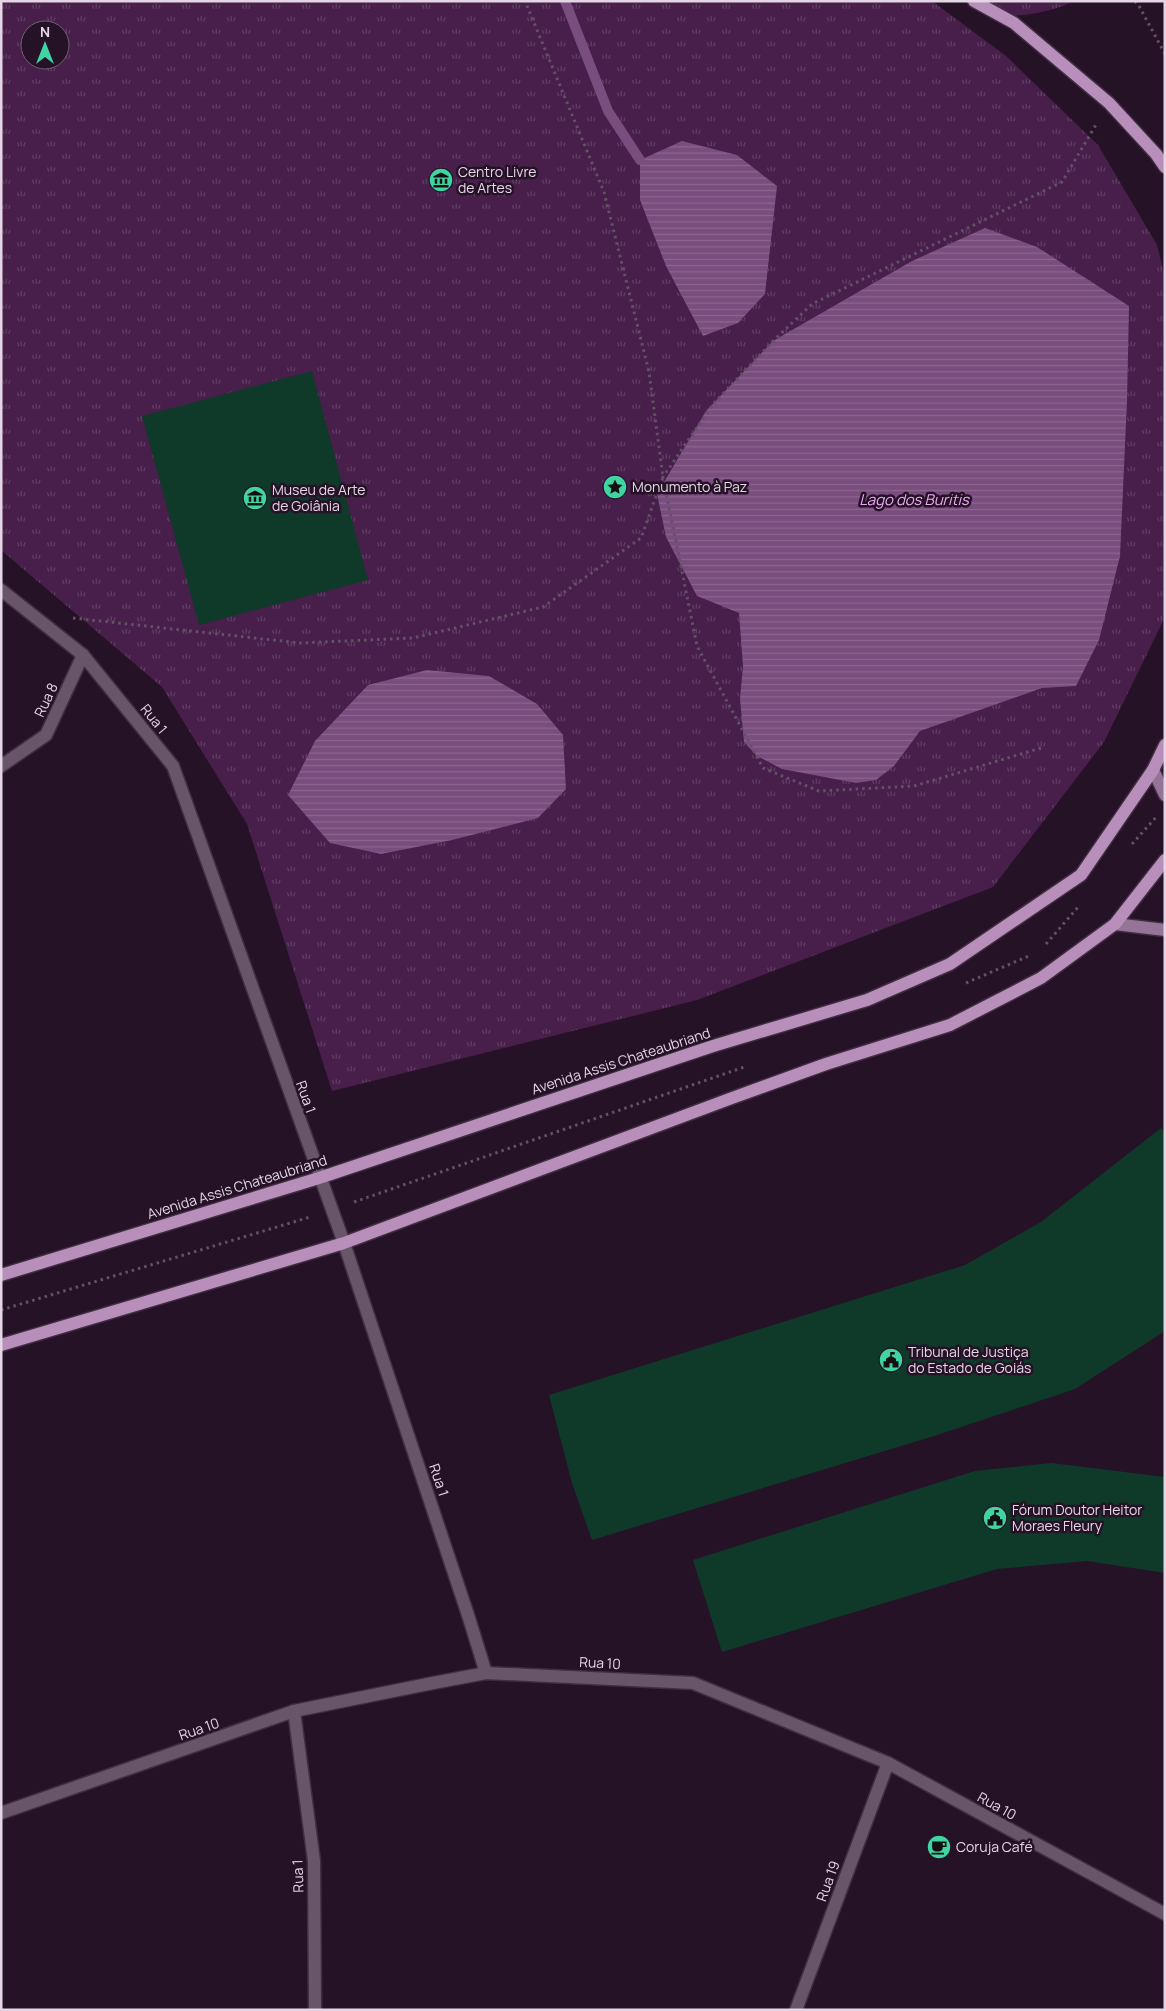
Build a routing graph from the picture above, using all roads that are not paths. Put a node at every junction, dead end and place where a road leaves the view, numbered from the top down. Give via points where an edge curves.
1 (974, 1) edge
2 (1165, 167) edge
3 (1, 590) edge
4 (83, 655) junction
5 (1165, 745) edge
6 (1, 766) edge
7 (1153, 770) junction
8 (1165, 795) edge
9 (1165, 860) edge
10 (1115, 924) junction
11 (1165, 930) edge
12 (319, 1178) junction
13 (344, 1243) junction
14 (1, 1275) edge
15 (1, 1344) edge
16 (486, 1673) junction
17 (294, 1712) junction
18 (888, 1764) junction
19 (1, 1813) edge
20 (1165, 1914) edge
21 (315, 2010) edge
22 (796, 2010) edge

1 - 2 main road via 1014,22 1109,103
3 - 4 street, Rua 1
4 - 6 street, Rua 8 via 46,735
4 - 12 street, Rua 1 via 173,766
5 - 7 main road, Avenida Assis Chateaubriand
7 - 8 main road
7 - 12 main road, Avenida Assis Chateaubriand via 1081,875 950,964 867,1000 713,1046
9 - 10 main road
10 - 11 main road
10 - 13 main road via 1041,978 950,1025 826,1064
12 - 13 street, Rua 1
12 - 14 main road, Avenida Assis Chateaubriand
13 - 15 main road
13 - 16 street, Rua 1
16 - 17 street, Rua 10
16 - 18 street, Rua 10 via 693,1683
17 - 19 street, Rua 10
17 - 21 street, Rua 1 via 314,1861
18 - 20 street, Rua 10
18 - 22 street, Rua 19

